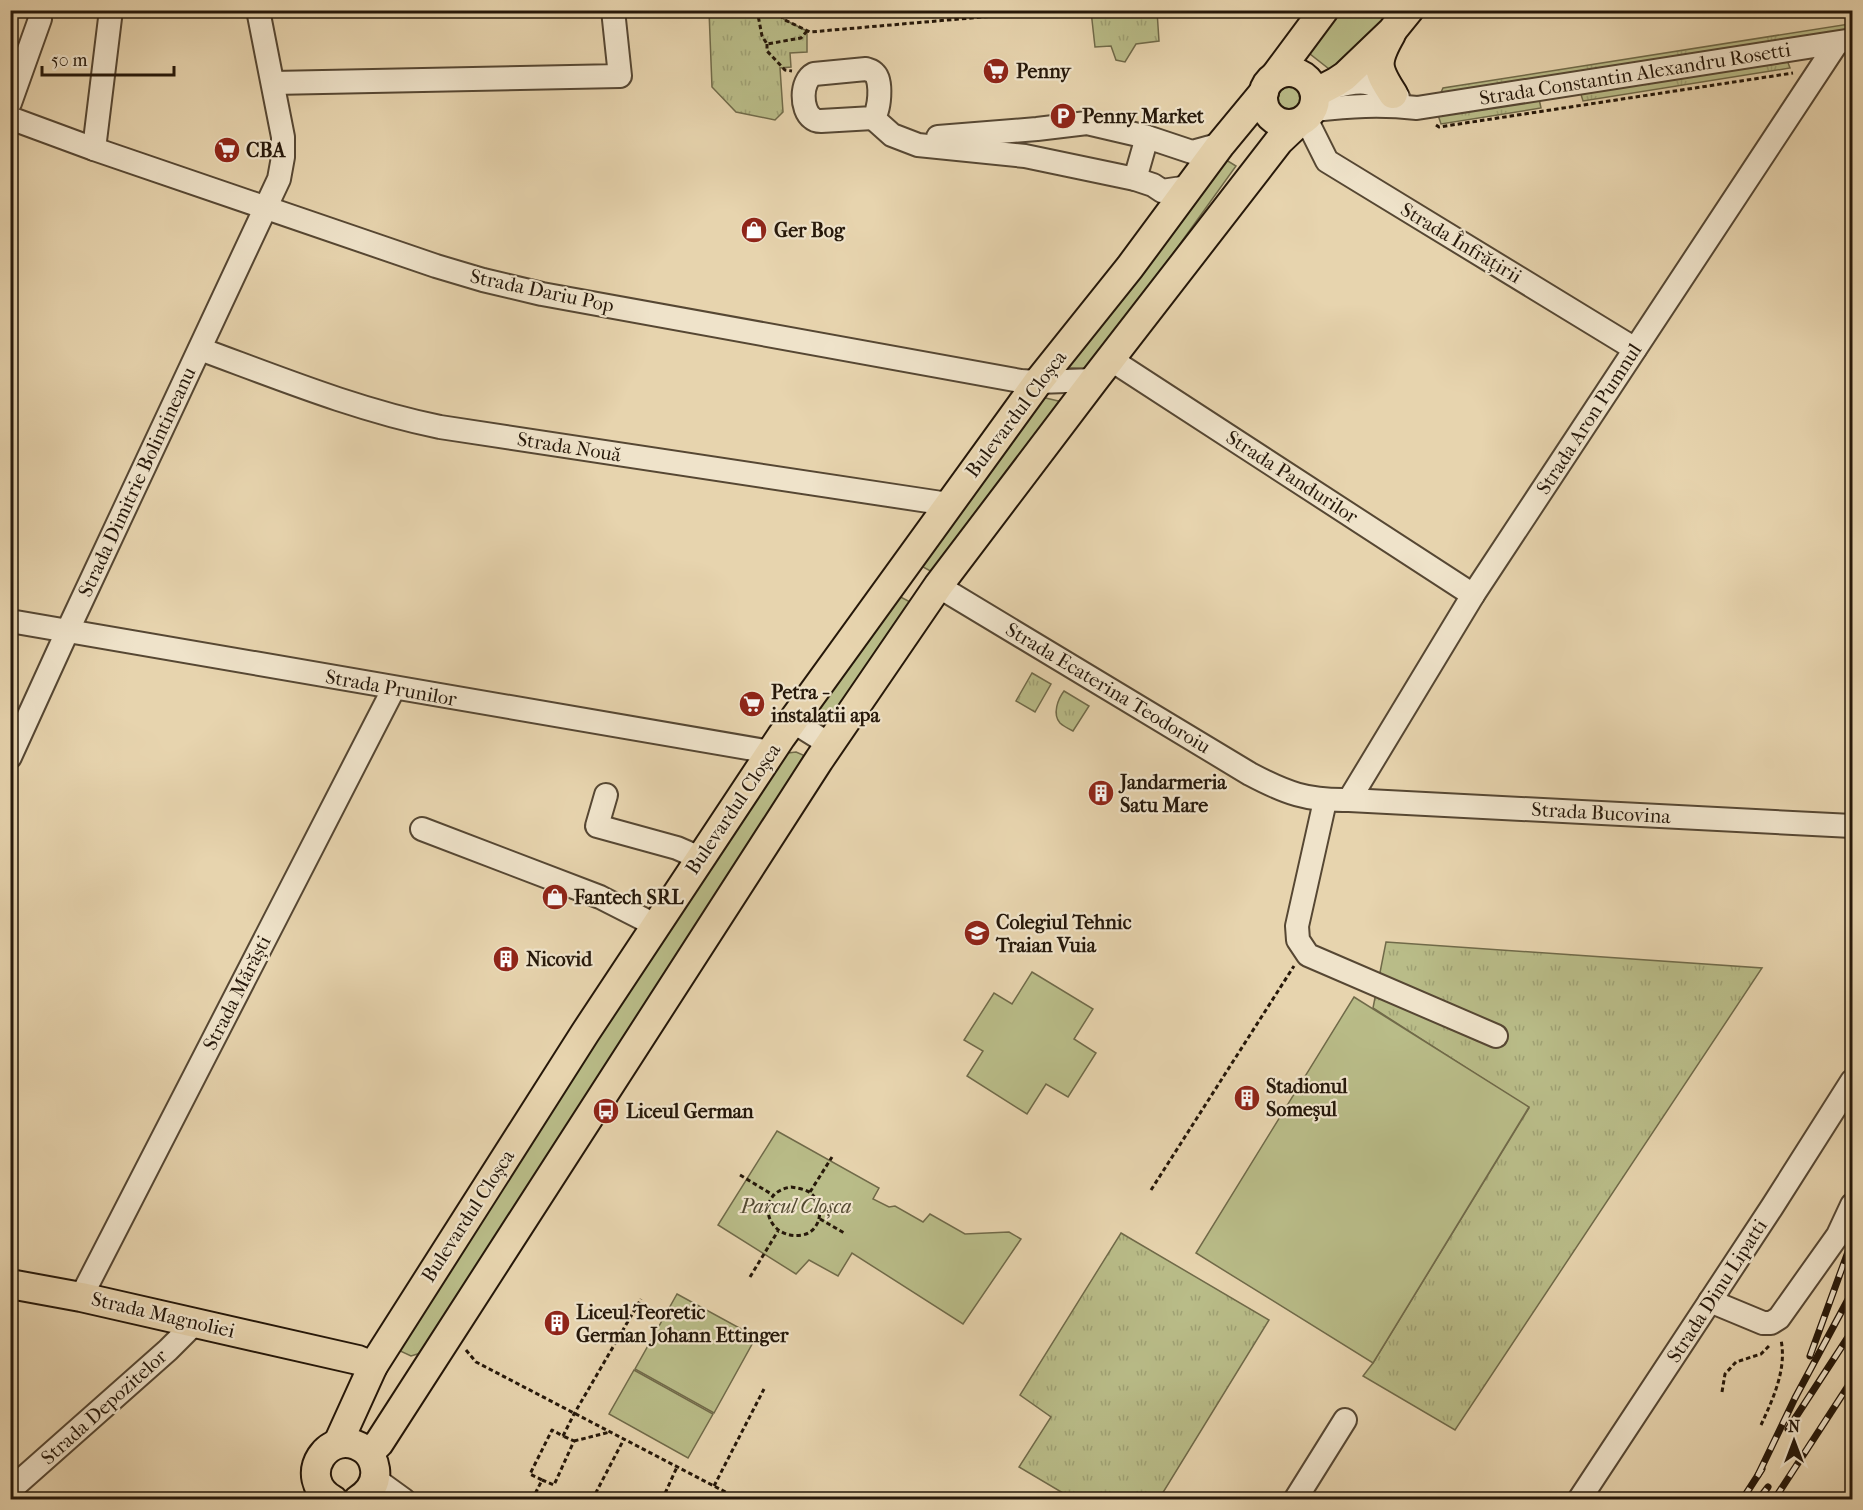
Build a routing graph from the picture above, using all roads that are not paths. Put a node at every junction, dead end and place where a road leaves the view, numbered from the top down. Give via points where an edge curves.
1 (111, 10) edge
2 (258, 10) edge
3 (613, 10) edge
4 (1324, 10) edge
5 (40, 19) dead end
6 (1400, 21) edge
7 (1845, 41) edge
8 (273, 83) junction
9 (1270, 84) junction
10 (1405, 101) junction
11 (10, 103) edge
12 (1308, 111) junction
13 (10, 118) edge
14 (873, 118) dead end
15 (1037, 129) junction
16 (1146, 137) junction
17 (907, 142) junction
18 (1221, 144) junction
19 (94, 149) junction
20 (1025, 156) junction
21 (1135, 179) junction
22 (1189, 187) junction
23 (266, 207) junction
24 (200, 349) junction
25 (1635, 349) junction
26 (1102, 369) junction
27 (1038, 382) junction
28 (948, 504) junction
29 (938, 586) junction
30 (1473, 595) junction
31 (10, 621) edge
32 (67, 632) junction
33 (394, 688) junction
34 (792, 721) junction
35 (830, 744) junction
36 (771, 752) junction
37 (10, 757) edge
38 (606, 795) dead end
39 (1349, 800) junction
40 (1324, 801) junction
41 (1852, 826) edge
42 (422, 829) dead end
43 (700, 858) junction
44 (655, 925) junction
45 (1496, 1036) dead end
46 (1852, 1081) edge
47 (1852, 1205) edge
48 (10, 1284) edge
49 (81, 1297) junction
50 (1710, 1300) junction
51 (196, 1322) junction
52 (314, 1350) junction
53 (373, 1366) junction
54 (349, 1417) junction
55 (1345, 1420) dead end
56 (338, 1443) junction
57 (370, 1469) edge
58 (10, 1490) edge
59 (321, 1494) edge
60 (404, 1500) edge
61 (1295, 1500) edge
62 (1579, 1500) edge

1 - 19 street
2 - 8 street, Strada Dimitrie Bolintineanu
3 - 8 street via 620,76
4 - 9 main road, Bulevardul Cloșca
5 - 11 street
6 - 10 main road via 1381,51 1379,65 1382,77
6 - 12 main road
7 - 10 street, Strada Constantin Alexandru Rosetti
7 - 25 street, Strada Aron Pumnul
8 - 23 street, Strada Dimitrie Bolintineanu via 283,157 279,179
9 - 12 main road via 1284,73 1303,76 1310,82
9 - 12 main road via 1263,101 1272,118 1289,125
9 - 18 main road, Bulevardul Cloșca
10 - 12 street via 1371,83 1352,82
12 - 25 street, Strada Înfrățirii via 1328,161
12 - 26 main road via 1279,141
13 - 19 street, Strada Dariu Pop
14 - 17 street
15 - 16 street via 1087,123
15 - 17 street
15 - 20 street
16 - 18 street via 1192,152
16 - 21 street
17 - 20 street
18 - 22 main road, Bulevardul Cloșca
19 - 23 street, Strada Dariu Pop
20 - 21 street
21 - 22 street via 1162,191
22 - 27 main road, Bulevardul Cloșca
23 - 24 street, Strada Dimitrie Bolintineanu
23 - 27 street, Strada Dariu Pop via 483,280 542,294
24 - 28 street, Strada Nouă via 401,419
24 - 32 street, Strada Dimitrie Bolintineanu
25 - 30 street, Strada Aron Pumnul
26 - 27 street, Strada Dariu Pop
26 - 29 main road
26 - 30 street, Strada Pandurilor
27 - 28 main road, Bulevardul Cloșca
28 - 34 main road, Bulevardul Cloșca
29 - 35 main road
29 - 40 street, Strada Ecaterina Teodoroiu via 1250,774 1290,794
30 - 39 street, Strada Aron Pumnul
31 - 32 street, Strada Prunilor
32 - 33 street, Strada Prunilor
32 - 37 street, Strada Dimitrie Bolintineanu
33 - 36 street, Strada Prunilor
33 - 49 street, Strada Mărăști
34 - 35 street
34 - 36 main road, Bulevardul Cloșca
35 - 57 main road
36 - 43 main road, Bulevardul Cloșca
38 - 43 street via 597,826
39 - 40 street, Strada Ecaterina Teodoroiu
39 - 41 street, Strada Bucovina
40 - 45 street via 1297,926 1298,940 1308,955
42 - 44 street via 600,897
43 - 44 main road, Bulevardul Cloșca
44 - 53 main road, Bulevardul Cloșca
46 - 50 street, Strada Dinu Lipatti
47 - 50 street via 1838,1235 1775,1328
48 - 49 main road, Strada Magnoliei
49 - 51 main road, Strada Magnoliei
50 - 62 street, Strada Dinu Lipatti
51 - 52 main road, Strada Magnoliei
51 - 58 street, Strada Depozitelor
52 - 53 main road, Strada Magnoliei
52 - 54 main road, Strada Magnoliei via 346,1376 352,1399
53 - 54 main road, Bulevardul Cloșca
53 - 57 main road via 381,1410
54 - 56 main road, Bulevardul Cloșca
55 - 61 street
56 - 57 main road via 359,1446
56 - 59 main road, Bulevardul Cloșca via 329,1447 317,1463 315,1473
57 - 60 street

